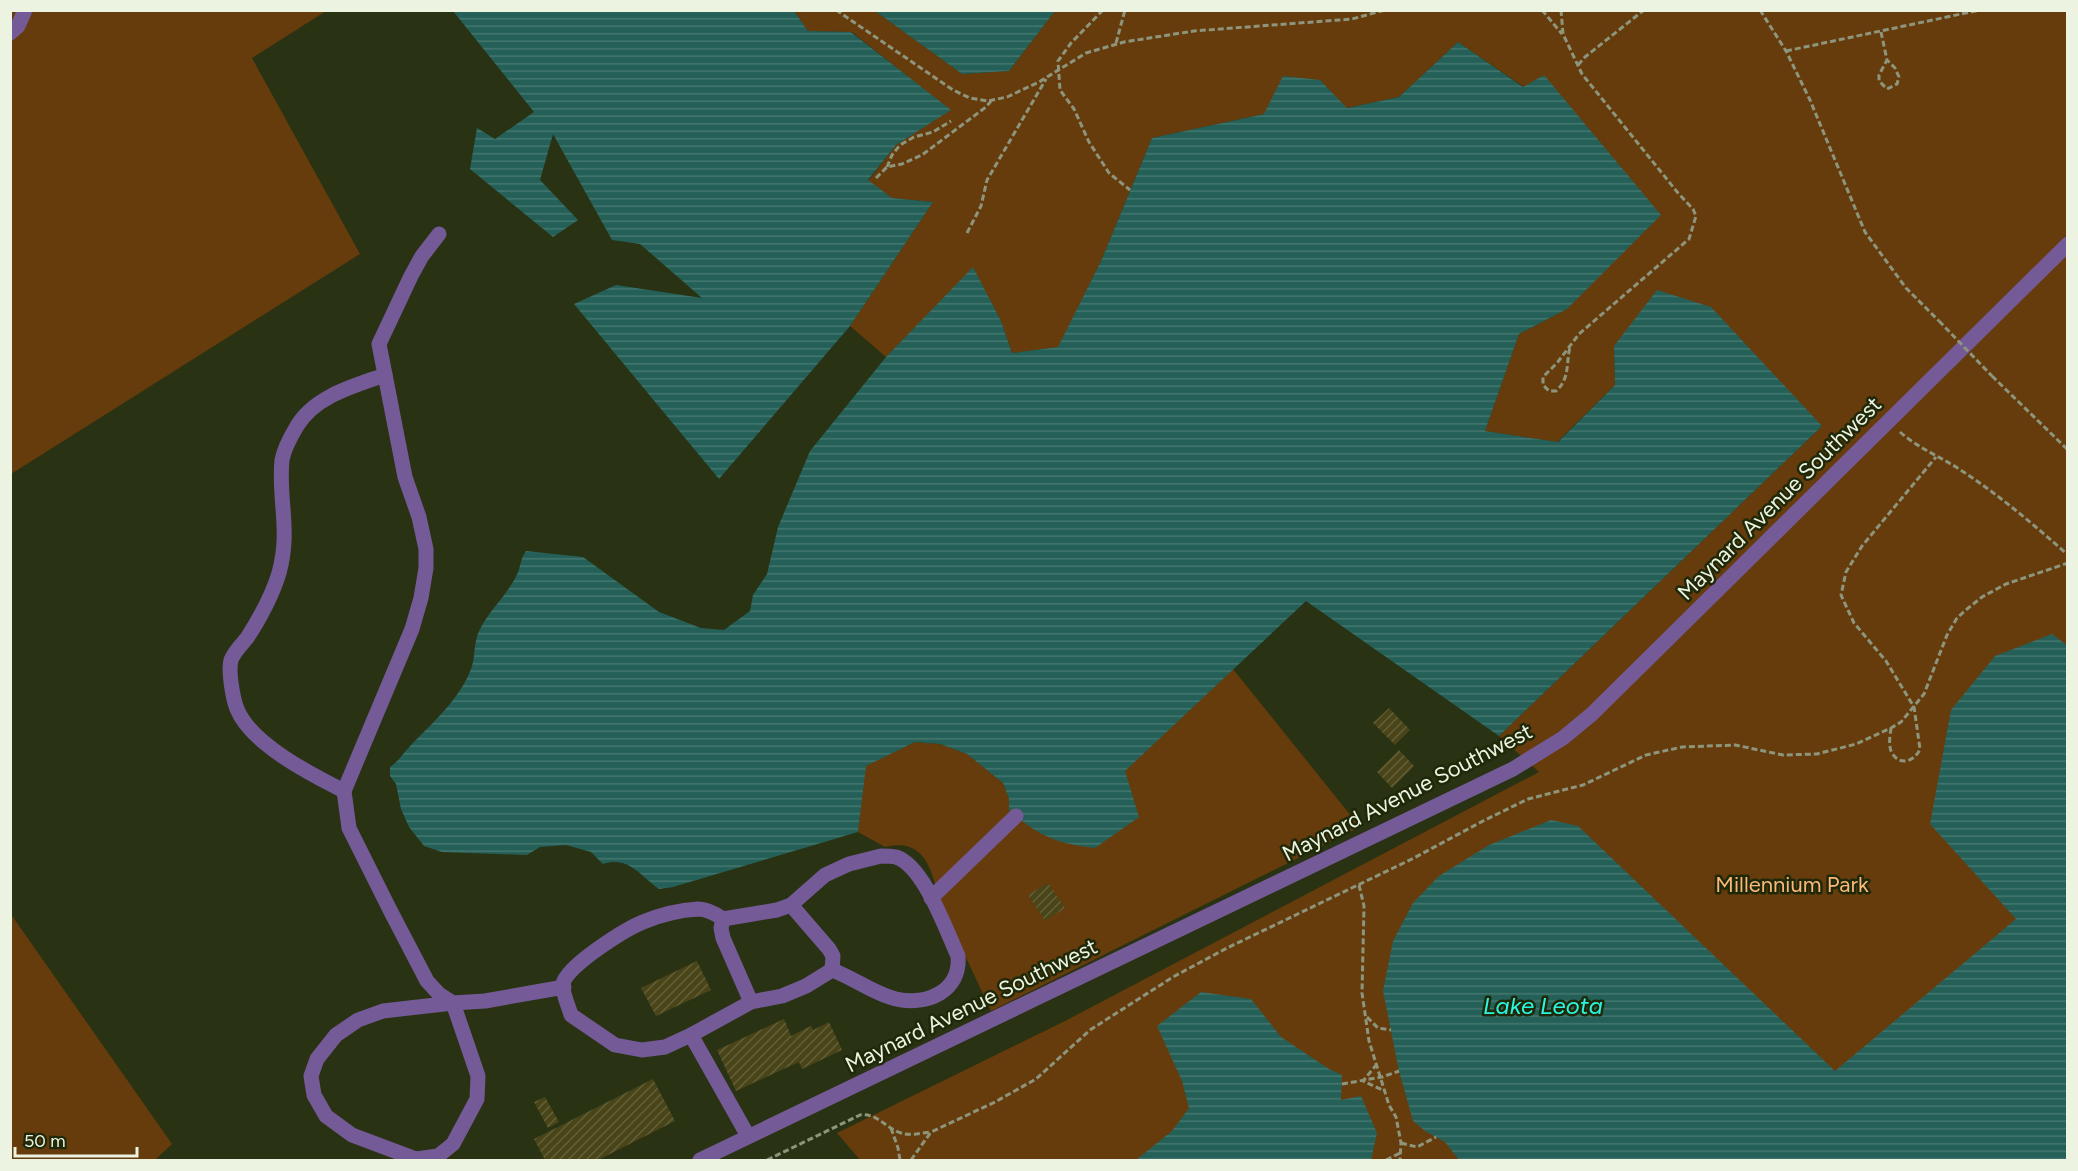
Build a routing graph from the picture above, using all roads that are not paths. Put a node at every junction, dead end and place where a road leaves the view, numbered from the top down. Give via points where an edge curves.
1 (25, 10) edge
2 (10, 33) edge
3 (440, 234) dead end
4 (2067, 244) edge
5 (385, 375) junction
6 (344, 791) junction
7 (1016, 816) dead end
8 (931, 898) junction
9 (790, 904) junction
10 (723, 919) junction
11 (832, 970) junction
12 (564, 987) junction
13 (751, 1002) junction
14 (453, 1003) junction
15 (692, 1035) junction
16 (748, 1136) junction
17 (700, 1161) edge

1 - 2 street
3 - 5 street via 422,256 379,344
4 - 16 street, Maynard Avenue Southwest via 1563,738 1513,769
5 - 6 street via 405,477 420,517 426,568 412,629
5 - 6 street via 326,399 297,425 282,457 285,549 278,575 258,620 231,660 232,692 248,726 281,755
6 - 14 street via 349,828 390,910 427,981
7 - 8 street
8 - 9 street via 922,878 910,866 895,857 881,856 825,875
8 - 11 street via 958,956 956,976 944,992 908,1001
9 - 10 street via 777,910
9 - 11 street via 829,949
10 - 12 street via 700,909 643,922 575,966
10 - 13 street via 723,938
11 - 13 street via 782,996
12 - 14 street
12 - 15 street via 571,1016 615,1045 642,1050 665,1047
13 - 15 street
14 - 14 street via 383,1011 358,1020 336,1035 317,1059 311,1076 314,1095 326,1116 352,1136 416,1160 438,1156 453,1144 477,1099 478,1076
15 - 16 street
16 - 17 street, Maynard Avenue Southwest

